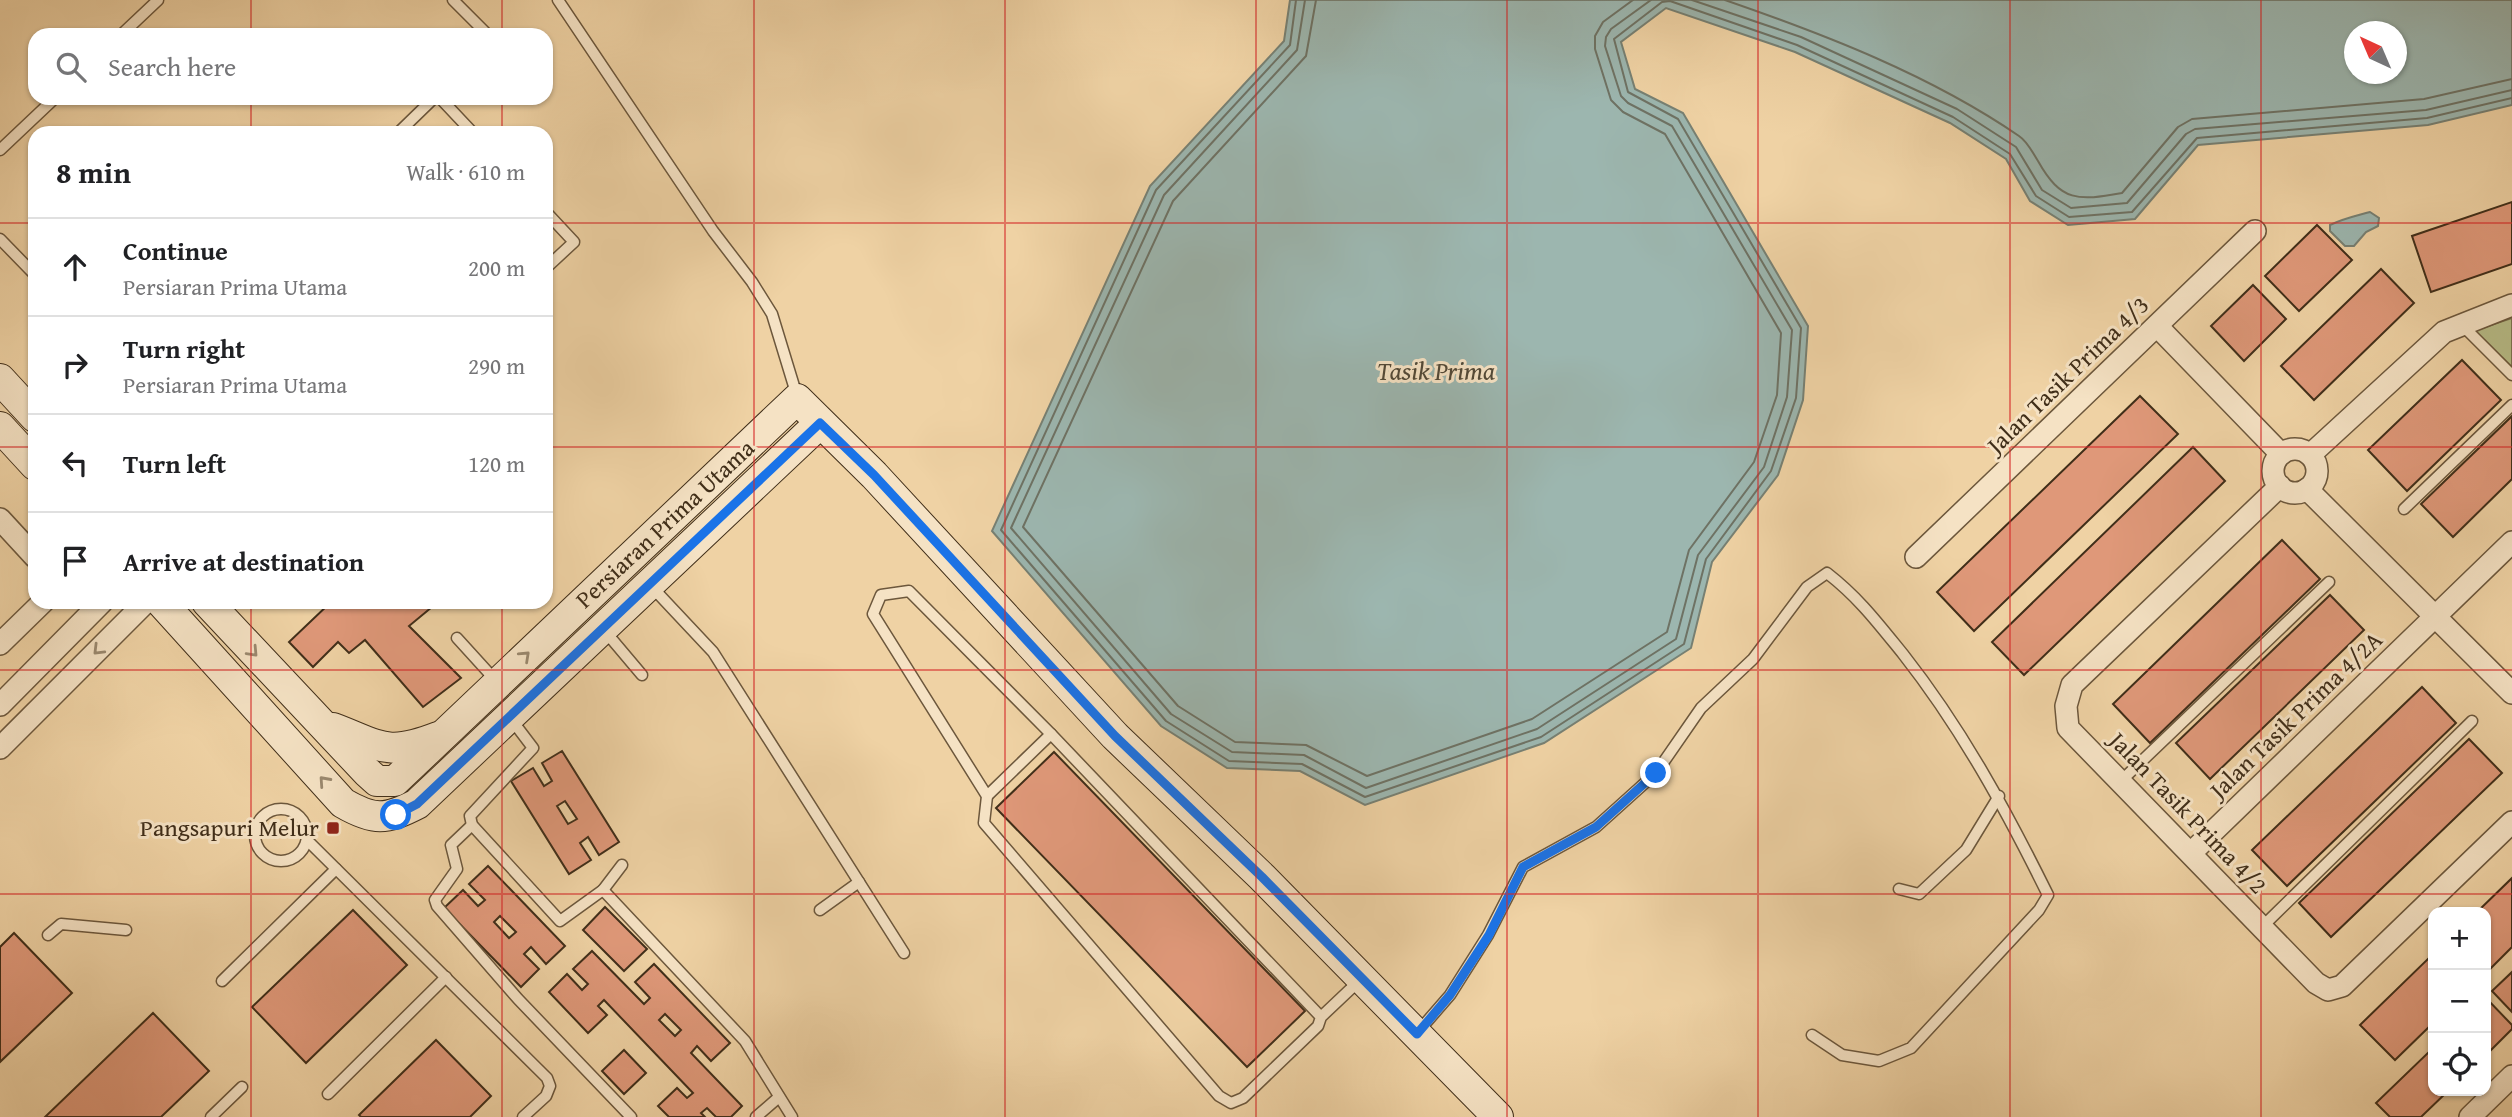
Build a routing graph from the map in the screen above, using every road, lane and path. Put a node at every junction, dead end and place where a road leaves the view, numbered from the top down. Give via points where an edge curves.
1 (158, 0) edge
2 (453, 0) edge
3 (558, 0) edge
4 (128, 28) edge
5 (481, 28) edge
6 (48, 105) edge
7 (427, 105) edge
8 (446, 105) edge
9 (405, 126) edge
10 (466, 126) edge
11 (0, 150) edge
12 (553, 220) edge
13 (2255, 231) dead end
14 (0, 239) edge
15 (553, 262) edge
16 (28, 268) edge
17 (2512, 305) edge
18 (2461, 324) junction
19 (2157, 326) junction
20 (2512, 375) edge
21 (0, 379) edge
22 (797, 398) junction
23 (2512, 405) edge
24 (28, 409) edge
25 (820, 423) junction
26 (0, 427) edge
27 (2281, 454) junction
28 (2310, 455) junction
29 (28, 457) edge
30 (2280, 486) junction
31 (2308, 489) junction
32 (2404, 509) dead end
33 (0, 519) edge
34 (2512, 542) edge
35 (28, 549) edge
36 (1916, 556) dead end
37 (2329, 582) dead end
38 (649, 584) junction
39 (36, 609) edge
40 (95, 609) edge
41 (139, 609) edge
42 (167, 609) edge
43 (213, 609) edge
44 (2436, 615) junction
45 (602, 628) junction
46 (457, 638) dead end
47 (0, 644) edge
48 (642, 675) dead end
49 (492, 687) junction
50 (2512, 693) edge
51 (0, 705) edge
52 (509, 717) junction
53 (2472, 721) dead end
54 (320, 724) junction
55 (1051, 734) junction
56 (444, 735) junction
57 (0, 748) edge
58 (2122, 780) junction
59 (384, 782) junction
60 (987, 796) junction
61 (1998, 796) junction
62 (379, 818) junction
63 (2512, 822) edge
64 (472, 825) junction
65 (307, 840) junction
66 (2192, 852) junction
67 (621, 865) dead end
68 (336, 869) junction
69 (859, 882) junction
70 (1899, 889) dead end
71 (603, 890) junction
72 (820, 910) dead end
73 (2262, 927) junction
74 (126, 930) dead end
75 (48, 935) dead end
76 (904, 953) dead end
77 (446, 977) junction
78 (1362, 979) junction
79 (222, 981) dead end
80 (1321, 1017) junction
81 (1417, 1034) junction
82 (1812, 1035) dead end
83 (2512, 1076) edge
84 (242, 1087) dead end
85 (328, 1094) dead end
86 (779, 1097) junction
87 (211, 1117) edge
88 (523, 1117) edge
89 (631, 1117) edge
90 (756, 1117) edge
91 (792, 1117) edge
92 (1498, 1117) edge
93 (2470, 1117) edge

1 - 4 lane
2 - 5 lane
3 - 22 lane via 772,314
6 - 11 lane
7 - 9 lane
8 - 10 lane
12 - 15 lane via 574,242
13 - 19 street, Jalan Tasik Prima 4/3
14 - 16 lane
17 - 18 street
18 - 20 lane
18 - 28 street via 2431,343
19 - 27 street
19 - 36 street, Jalan Tasik Prima 4/3
21 - 24 main road
22 - 25 main road
49 -> 22 main road, Persiaran Prima Utama
23 - 32 lane
25 - 38 main road, Persiaran Prima Utama
25 - 78 main road via 874,475 1115,736
26 - 29 main road
27 - 28 street via 2292,449
27 - 30 street via 2273,467
28 - 31 street via 2317,468
30 - 31 street via 2293,492
30 - 58 street, Jalan Tasik Prima 4/2 via 2072,685 2066,706 2068,728
31 - 44 street
33 - 35 street
34 - 44 street, Jalan Tasik Prima 4/2A
37 - 58 lane
38 - 45 main road, Persiaran Prima Utama
38 - 69 lane via 713,652
39 - 47 street
40 - 51 street
41 -> 57 street
62 -> 42 main road via 343,803
43 -> 54 main road
44 - 50 street
44 - 66 street, Jalan Tasik Prima 4/2A
45 - 48 lane
45 - 52 main road, Persiaran Prima Utama
46 - 49 lane
49 - 52 main road
49 - 56 main road, Persiaran Prima Utama
52 - 62 main road, Persiaran Prima Utama via 417,804
52 - 64 lane via 533,748 470,816
53 - 73 lane
54 - 56 main road via 375,747 410,748
54 - 59 main road via 367,772
55 - 60 lane
55 - 60 lane via 909,591 881,595 873,614
55 - 80 lane
56 - 59 main road, Persiaran Prima Utama via 403,775
58 - 66 street, Jalan Tasik Prima 4/2
59 - 62 main road
60 - 80 lane via 984,823 1219,1096 1231,1102 1243,1098 1318,1026
61 - 70 lane via 1965,850 1919,894
61 - 81 lane via 1941,703 1856,596 1827,573 1807,587 1753,659 1701,708 1656,773 1596,827 1523,867 1489,935 1450,995
61 - 82 lane via 2048,895 2039,910 1911,1048 1879,1061 1842,1055
63 - 73 street, Jalan Tasik Prima 4/2 via 2342,986 2320,987
64 - 71 lane via 560,921
64 - 89 lane via 451,845 457,869 435,900 437,906
65 - 65 lane via 298,855 282,862 259,850 257,824 269,812 293,812 305,824
65 - 68 lane
66 - 73 street, Jalan Tasik Prima 4/2
67 - 71 lane
68 - 77 lane
68 - 79 lane
69 - 72 lane
69 - 76 lane
71 - 86 lane via 745,1041
74 - 75 lane via 61,923
77 - 85 lane
77 - 88 lane via 547,1078 546,1096
78 - 80 lane
78 - 81 main road
81 - 92 main road
83 - 93 street
84 - 87 lane
86 - 90 lane
86 - 91 lane

